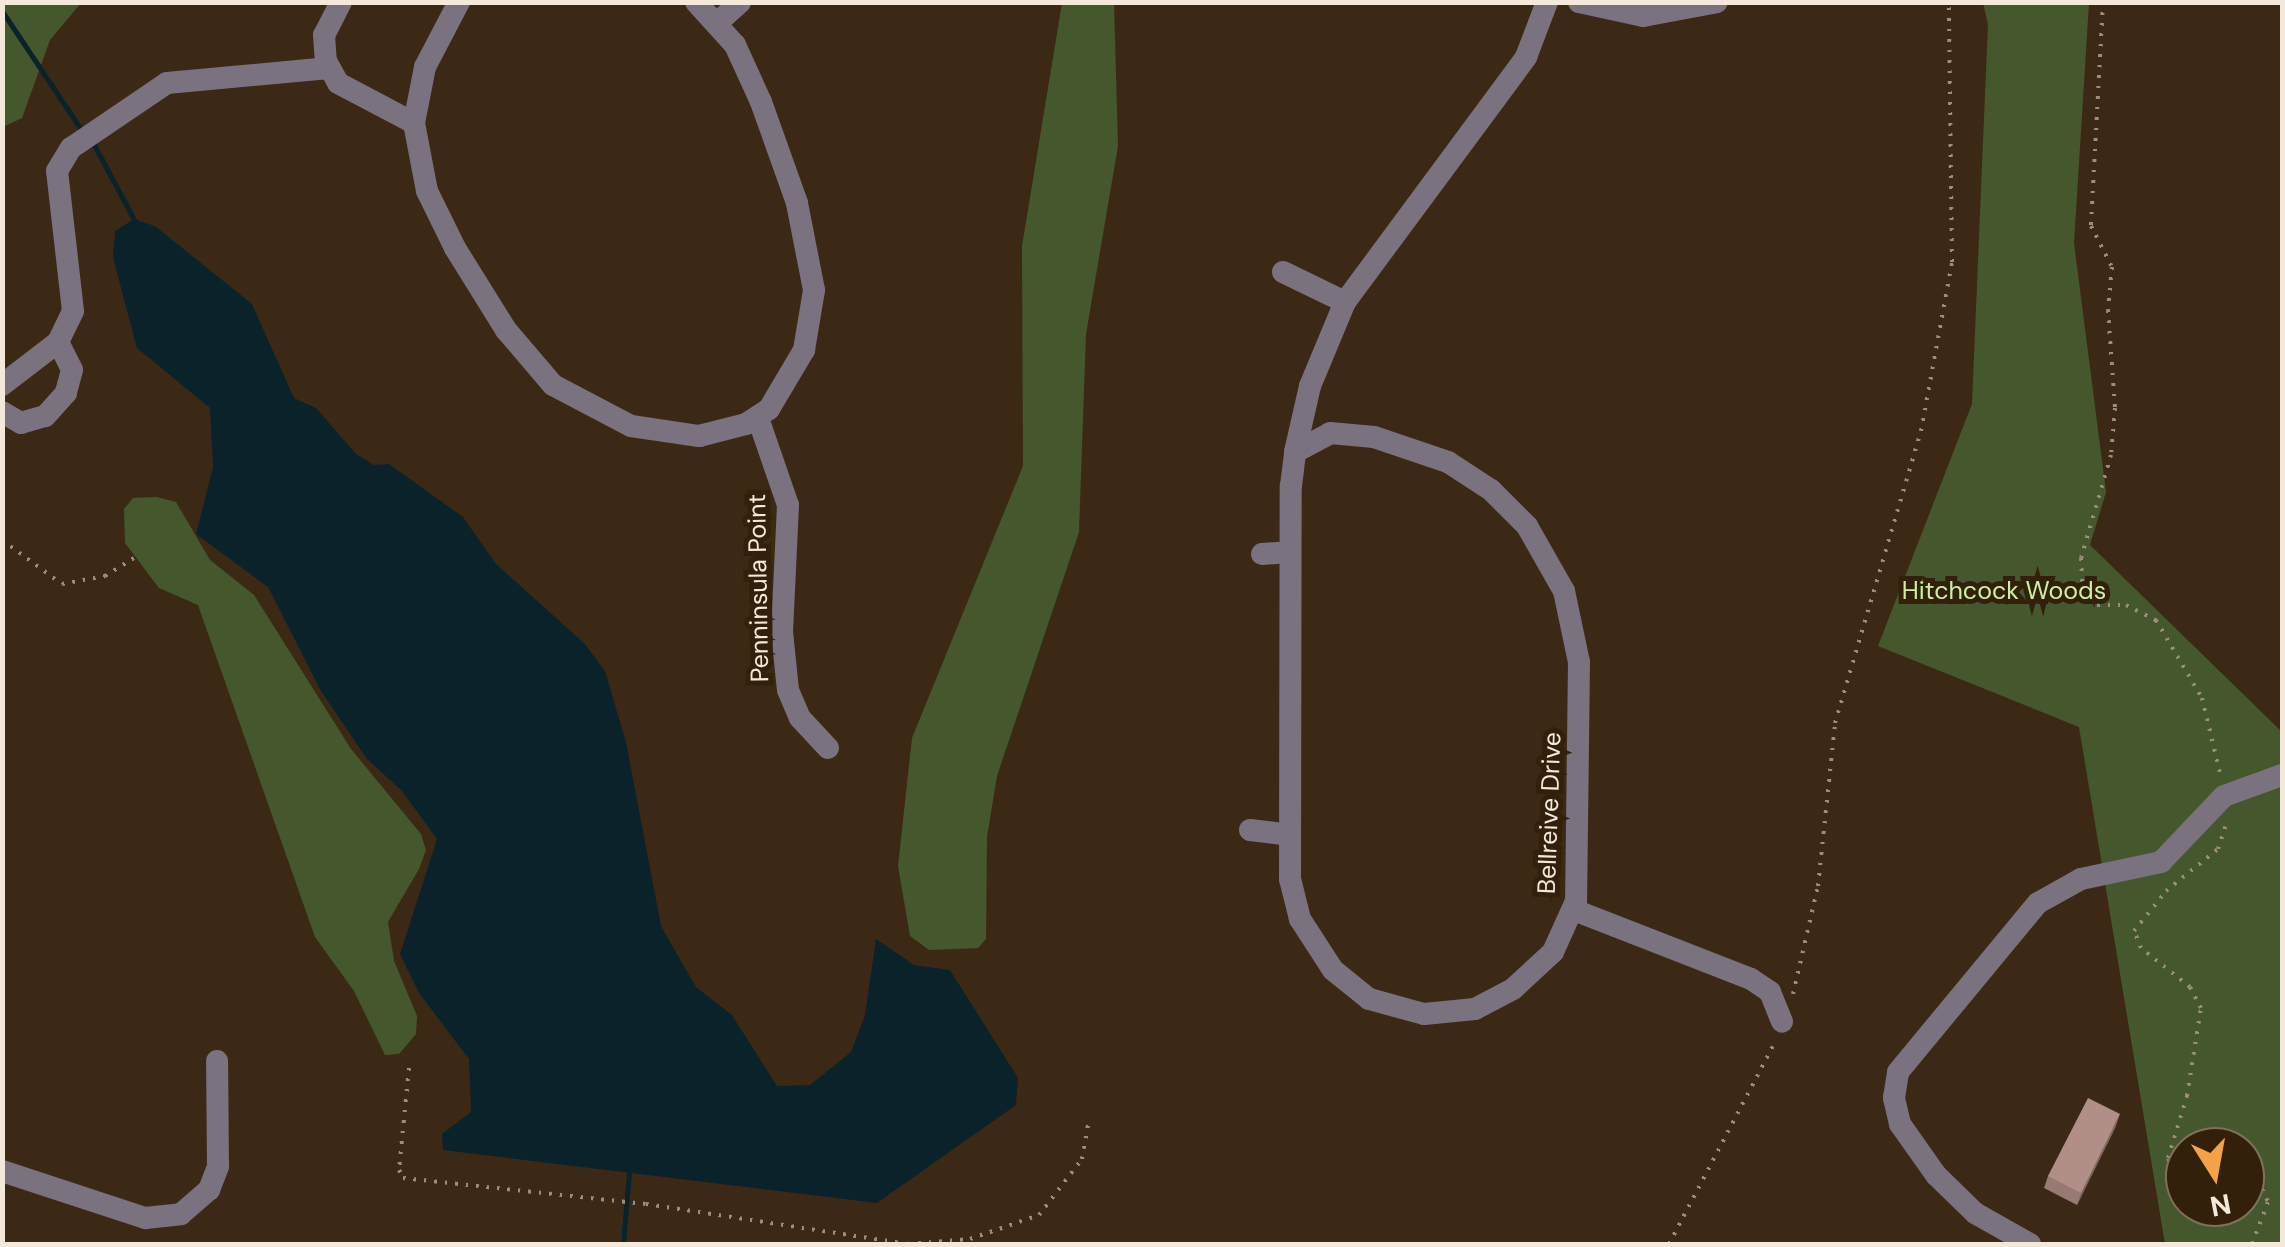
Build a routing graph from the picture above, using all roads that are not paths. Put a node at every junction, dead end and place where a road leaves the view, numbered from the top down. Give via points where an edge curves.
1 (340, 2) edge
2 (696, 2) edge
3 (740, 2) edge
4 (1547, 2) edge
5 (1579, 2) edge
6 (1717, 2) edge
7 (453, 4) edge
8 (718, 22) junction
9 (329, 68) junction
10 (414, 123) junction
11 (1283, 272) dead end
12 (1345, 302) junction
13 (58, 342) junction
14 (2, 385) edge
15 (2, 412) edge
16 (758, 418) junction
17 (1295, 452) junction
18 (1290, 552) junction
19 (1262, 554) dead end
20 (828, 748) dead end
21 (2282, 775) edge
22 (1250, 830) dead end
23 (1289, 834) junction
24 (1574, 910) junction
25 (1782, 1022) road end
26 (217, 1061) dead end
27 (2, 1171) edge
28 (2030, 1244) edge

1 - 9 street via 324,35
2 - 8 street
3 - 8 street
4 - 12 street, Bellreive Drive via 1526,57
5 - 6 street via 1666,16
7 - 10 street via 425,66
8 - 16 street via 752,81 797,203 814,290 797,367
9 - 10 street via 356,98
9 - 13 street via 167,83 71,148 57,171 72,310
10 - 16 street via 418,163 440,220 506,330 554,384 591,409 653,432 699,436
11 - 12 street
12 - 17 street, Bellreive Drive via 1320,356
13 - 14 street
13 - 15 street via 72,370 66,393 45,416 21,422
16 - 20 street, Penninsula Point via 788,505 782,632 788,690 800,718
17 - 18 street, Bellreive Drive
17 - 24 street, Bellreive Drive via 1330,433 1431,454 1490,490 1542,547 1572,614 1579,662
18 - 19 street
18 - 23 street, Bellreive Drive
21 - 28 street via 2224,796 2162,862 2081,879 2038,903 1898,1072 1900,1124 1936,1175 1975,1213
22 - 23 street
23 - 24 street, Bellreive Drive via 1294,900 1309,937 1344,980 1385,1006 1441,1015 1491,1003 1553,952
24 - 25 street via 1750,979 1770,992
26 - 27 street via 218,1166 209,1190 181,1214 145,1218

